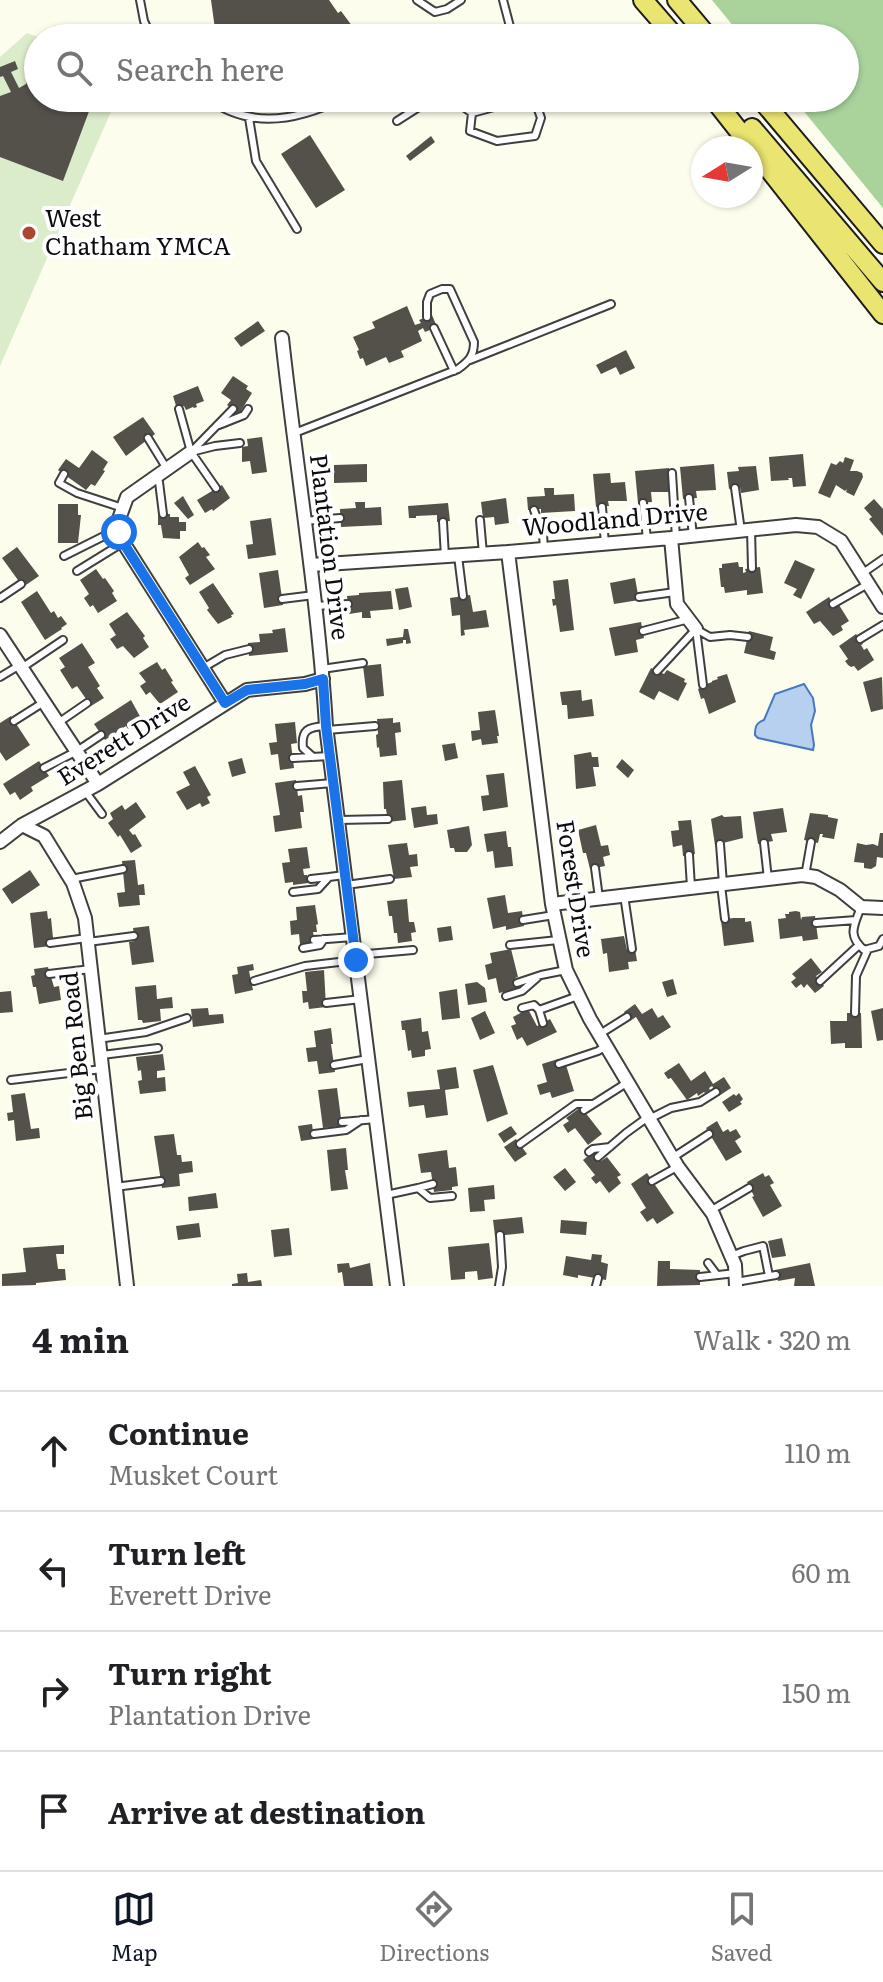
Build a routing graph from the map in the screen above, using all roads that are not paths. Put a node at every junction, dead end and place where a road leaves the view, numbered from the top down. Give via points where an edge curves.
1 (140, 0) edge
2 (417, 0) edge
3 (461, 0) edge
4 (503, 0) edge
5 (641, 0) edge
6 (677, 0) edge
7 (145, 24) edge
8 (509, 24) edge
9 (657, 24) edge
10 (663, 24) edge
11 (697, 24) edge
12 (230, 112) edge
13 (314, 112) edge
14 (411, 112) edge
15 (476, 112) edge
16 (539, 112) edge
17 (724, 112) edge
18 (738, 112) edge
19 (772, 112) edge
20 (472, 113) joint
21 (249, 118) junction
22 (397, 121) dead end
23 (297, 229) dead end
24 (883, 244) edge
25 (883, 282) edge
26 (611, 304) dead end
27 (883, 314) edge
28 (427, 317) dead end
29 (434, 328) dead end
30 (282, 338) dead end
31 (470, 360) junction
32 (456, 370) junction
33 (179, 409) dead end
34 (233, 409) dead end
35 (248, 409) dead end
36 (216, 427) junction
37 (292, 434) junction
38 (148, 438) dead end
39 (240, 443) dead end
40 (191, 452) junction
41 (167, 469) junction
42 (672, 473) dead end
43 (64, 474) dead end
44 (156, 477) junction
45 (216, 488) dead end
46 (735, 488) dead end
47 (689, 498) dead end
48 (643, 503) dead end
49 (602, 507) dead end
50 (123, 508) junction
51 (534, 510) dead end
52 (163, 514) dead end
53 (340, 518) dead end
54 (480, 520) dead end
55 (304, 521) junction
56 (443, 522) dead end
57 (746, 530) junction
58 (122, 536) junction
59 (693, 536) junction
60 (674, 538) junction
61 (648, 540) junction
62 (605, 544) junction
63 (544, 549) junction
64 (508, 552) junction
65 (483, 554) junction
66 (64, 556) dead end
67 (458, 556) junction
68 (445, 557) junction
69 (883, 559) edge
70 (311, 565) junction
71 (752, 568) dead end
72 (77, 571) dead end
73 (865, 579) junction
74 (21, 584) dead end
75 (676, 591) junction
76 (463, 596) dead end
77 (639, 597) dead end
78 (0, 598) edge
79 (282, 599) dead end
80 (314, 601) junction
81 (348, 604) dead end
82 (833, 604) dead end
83 (883, 607) edge
84 (692, 624) junction
85 (883, 625) edge
86 (643, 631) dead end
87 (0, 635) edge
88 (748, 637) dead end
89 (860, 639) dead end
90 (63, 640) dead end
91 (249, 649) dead end
92 (363, 663) dead end
93 (21, 666) junction
94 (203, 668) junction
95 (657, 671) dead end
96 (322, 674) junction
97 (0, 677) edge
98 (703, 685) dead end
99 (44, 702) junction
100 (87, 703) dead end
101 (225, 703) junction
102 (14, 721) dead end
103 (58, 723) junction
104 (375, 726) dead end
105 (326, 728) junction
106 (101, 735) dead end
107 (77, 751) junction
108 (330, 756) junction
109 (313, 757) junction
110 (293, 758) dead end
111 (44, 768) dead end
112 (333, 783) junction
113 (98, 784) junction
114 (297, 786) dead end
115 (85, 791) junction
116 (102, 814) dead end
117 (388, 819) dead end
118 (338, 820) junction
119 (22, 825) junction
120 (0, 842) edge
121 (811, 842) dead end
122 (764, 843) dead end
123 (720, 844) dead end
124 (689, 855) dead end
125 (595, 868) dead end
126 (123, 869) dead end
127 (805, 876) junction
128 (329, 877) junction
129 (71, 879) junction
130 (311, 879) dead end
131 (390, 879) dead end
132 (768, 879) junction
133 (345, 880) junction
134 (722, 884) junction
135 (691, 888) junction
136 (293, 892) dead end
137 (624, 895) junction
138 (599, 898) junction
139 (861, 907) junction
140 (883, 909) edge
141 (553, 910) junction
142 (725, 919) dead end
143 (523, 920) dead end
144 (856, 920) junction
145 (816, 923) dead end
146 (134, 936) dead end
147 (353, 937) junction
148 (324, 939) junction
149 (88, 940) junction
150 (314, 940) dead end
151 (558, 940) junction
152 (883, 940) edge
153 (50, 943) dead end
154 (510, 945) dead end
155 (859, 945) junction
156 (303, 948) dead end
157 (632, 949) dead end
158 (868, 949) junction
159 (413, 950) dead end
160 (355, 958) junction
161 (91, 969) junction
162 (566, 970) junction
163 (49, 974) dead end
164 (541, 975) junction
165 (254, 981) dead end
166 (820, 981) dead end
167 (517, 983) dead end
168 (506, 996) dead end
169 (578, 996) junction
170 (361, 999) junction
171 (326, 1003) dead end
172 (522, 1008) dead end
173 (539, 1010) junction
174 (855, 1013) dead end
175 (627, 1017) dead end
176 (187, 1018) dead end
177 (543, 1023) dead end
178 (98, 1039) junction
179 (603, 1040) junction
180 (158, 1048) dead end
181 (100, 1055) junction
182 (368, 1059) junction
183 (559, 1064) dead end
184 (334, 1065) dead end
185 (102, 1069) junction
186 (11, 1080) dead end
187 (628, 1082) junction
188 (716, 1092) dead end
189 (593, 1104) junction
190 (584, 1110) dead end
191 (649, 1118) junction
192 (376, 1119) junction
193 (361, 1120) junction
194 (342, 1122) dead end
195 (314, 1134) dead end
196 (709, 1134) dead end
197 (520, 1144) dead end
198 (610, 1147) junction
199 (589, 1152) dead end
200 (598, 1157) dead end
201 (675, 1162) junction
202 (161, 1181) dead end
203 (652, 1181) dead end
204 (433, 1184) dead end
205 (115, 1187) junction
206 (418, 1188) junction
207 (749, 1188) dead end
208 (386, 1195) junction
209 (452, 1196) dead end
210 (710, 1211) junction
211 (500, 1235) dead end
212 (731, 1257) junction
213 (708, 1263) dead end
214 (501, 1271) junction
215 (492, 1272) dead end
216 (717, 1275) junction
217 (700, 1277) dead end
218 (736, 1281) edge
219 (127, 1286) edge
220 (397, 1286) edge
221 (499, 1286) edge

1 - 7 lane
2 - 3 lane via 435,12
4 - 8 lane
5 - 9 main road
5 - 10 main road
6 - 11 main road
12 - 21 lane
13 - 21 lane
14 - 22 lane
15 - 20 lane
16 - 20 lane via 535,136 497,141 470,131
17 - 27 main road
18 - 25 main road
19 - 24 main road
21 - 23 lane via 256,161
26 - 31 lane
28 - 31 lane via 430,294 450,289 474,342
29 - 32 lane
30 - 37 street, Plantation Drive
31 - 32 lane
32 - 37 lane
33 - 40 lane
34 - 36 lane
35 - 36 lane
36 - 40 lane
37 - 55 street, Plantation Drive
38 - 41 lane
39 - 40 lane
40 - 41 street
40 - 45 lane
41 - 44 street
42 - 60 lane
43 - 50 lane via 59,483
44 - 50 street via 127,497
44 - 52 lane
46 - 57 lane
47 - 59 lane
48 - 61 lane
49 - 62 lane
50 - 58 street
51 - 63 lane
53 - 55 lane
54 - 65 lane
55 - 70 street, Plantation Drive
56 - 68 lane
57 - 59 street, Woodland Drive
57 - 71 lane
57 - 73 street, Woodland Drive via 818,527 841,541
58 - 66 lane via 108,534
58 - 72 lane
58 - 94 street
59 - 60 street, Woodland Drive
60 - 61 street, Woodland Drive
60 - 75 street
61 - 62 street, Woodland Drive
62 - 63 street, Woodland Drive
63 - 64 street, Woodland Drive
64 - 65 street, Woodland Drive
64 - 141 street, Forest Drive
65 - 67 street, Woodland Drive
67 - 68 street, Woodland Drive
67 - 76 lane
68 - 70 street, Woodland Drive
69 - 73 lane
70 - 80 street, Plantation Drive
73 - 82 lane
73 - 83 street, Woodland Drive
74 - 78 lane
75 - 77 lane
75 - 84 street via 677,604
79 - 80 lane
80 - 81 lane
80 - 96 street, Plantation Drive
84 - 86 lane
84 - 88 lane via 710,637
84 - 95 lane
84 - 98 lane
85 - 89 lane
87 - 93 street
90 - 93 lane
91 - 94 lane
92 - 96 lane
93 - 97 lane
93 - 99 street
94 - 101 street
96 - 101 street, Everett Drive via 305,684 247,690
96 - 105 street, Plantation Drive
99 - 102 lane
99 - 103 street
100 - 103 lane
101 - 113 street, Everett Drive
103 - 107 street
104 - 105 lane
105 - 108 street, Plantation Drive
105 - 109 lane via 309,729 301,739
106 - 107 lane
107 - 111 lane
107 - 113 street
108 - 109 lane
108 - 112 street, Plantation Drive
109 - 110 lane
112 - 114 lane
112 - 118 street, Plantation Drive
113 - 115 street, Everett Drive
115 - 116 lane
115 - 119 street, Everett Drive
117 - 118 lane
118 - 133 street, Plantation Drive
119 - 120 street, Everett Drive
119 - 129 street, Big Ben Road via 44,836
121 - 127 lane
122 - 132 lane
123 - 134 lane
124 - 135 lane
125 - 138 lane
126 - 129 lane
127 - 132 street
127 - 139 street via 840,890
128 - 130 lane
128 - 133 lane
128 - 136 lane via 318,889
129 - 149 street, Big Ben Road
131 - 133 lane
132 - 134 street
133 - 147 street, Plantation Drive
134 - 135 street
134 - 142 lane
135 - 137 street
137 - 138 street
137 - 157 lane
138 - 141 street
139 - 140 street
139 - 144 lane
141 - 143 lane
141 - 151 street, Forest Drive
144 - 145 lane
144 - 155 lane via 853,929
146 - 149 lane
147 - 148 lane
147 - 160 street, Plantation Drive
148 - 150 lane
148 - 156 lane
149 - 153 lane
149 - 161 street, Big Ben Road
151 - 154 lane
151 - 162 street, Forest Drive
152 - 158 lane
155 - 158 lane
155 - 166 lane
158 - 174 lane via 856,976
159 - 160 lane
160 - 165 lane
160 - 170 street, Plantation Drive
161 - 163 lane
161 - 178 street, Big Ben Road
162 - 164 lane
162 - 169 street, Forest Drive
164 - 167 lane
164 - 168 lane
169 - 173 lane
169 - 179 street, Forest Drive
170 - 171 lane
170 - 182 street, Plantation Drive
172 - 173 lane via 534,1005
173 - 177 lane
175 - 179 lane
176 - 178 lane
178 - 181 street, Big Ben Road
179 - 183 lane via 598,1051
179 - 187 street, Forest Drive
180 - 181 lane
181 - 185 street, Big Ben Road
182 - 184 lane
182 - 192 street, Plantation Drive
185 - 186 lane
185 - 205 street, Big Ben Road
187 - 189 lane
187 - 191 street, Forest Drive
188 - 191 lane
189 - 190 lane
189 - 197 lane via 576,1104
191 - 198 lane
191 - 201 street, Forest Drive
192 - 193 lane
192 - 208 street, Plantation Drive
193 - 194 lane
193 - 195 lane via 346,1130
196 - 201 lane
198 - 199 lane
198 - 200 lane
201 - 203 lane
201 - 210 street, Forest Drive
202 - 205 lane
204 - 206 lane
205 - 219 street, Big Ben Road
206 - 208 lane
206 - 209 lane via 430,1198
207 - 210 lane
208 - 220 street, Plantation Drive
210 - 212 street, Forest Drive
211 - 214 lane
212 - 218 street, Forest Drive
212 - 218 lane via 763,1246 772,1276
213 - 216 lane
214 - 215 lane
214 - 221 lane
216 - 217 lane
216 - 218 lane

